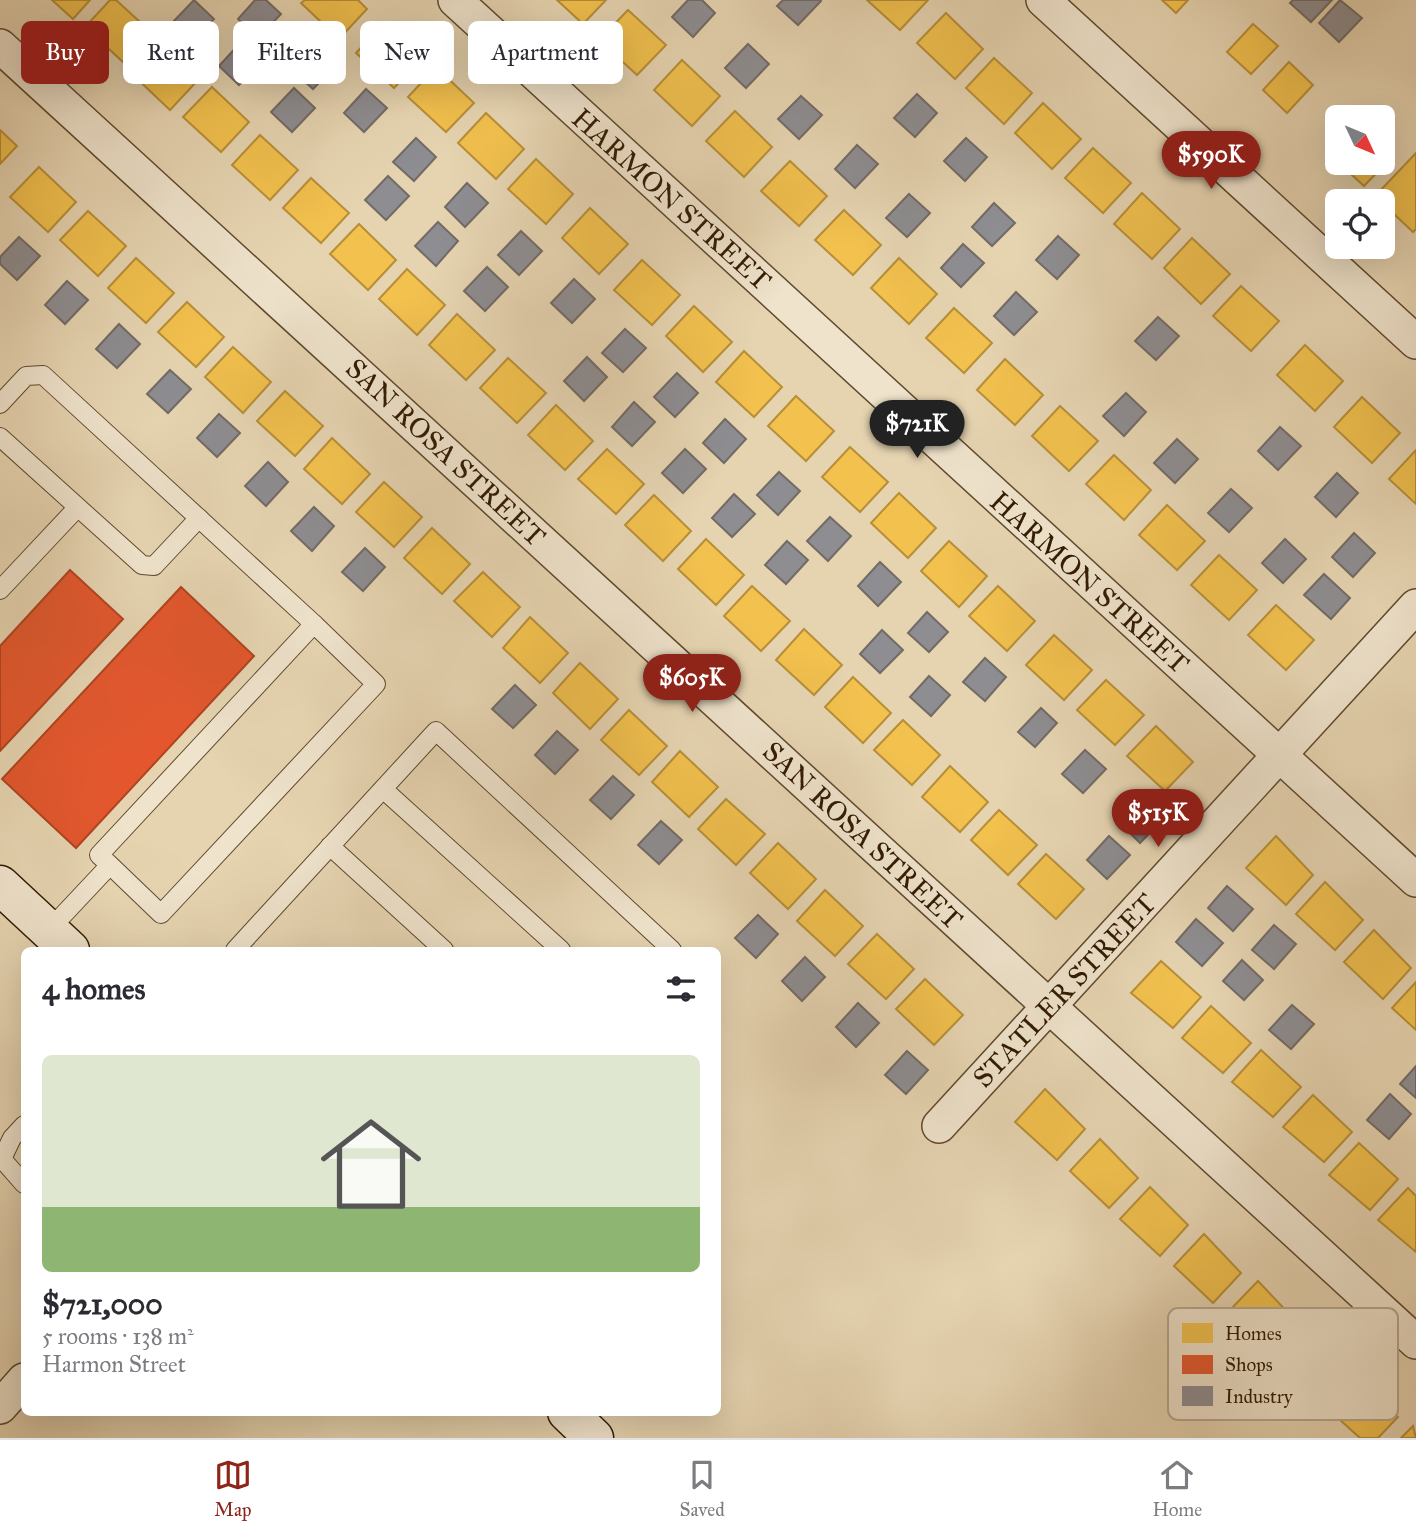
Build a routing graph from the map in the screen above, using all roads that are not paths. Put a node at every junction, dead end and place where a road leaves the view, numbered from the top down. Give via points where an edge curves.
1 (455, 0) edge
2 (1043, 0) edge
3 (0, 46) edge
4 (1416, 342) edge
5 (0, 404) edge
6 (0, 436) edge
7 (77, 508) junction
8 (199, 519) junction
9 (0, 590) edge
10 (1416, 606) edge
11 (314, 624) junction
12 (1281, 756) junction
13 (383, 789) junction
14 (330, 846) junction
15 (110, 865) junction
16 (1416, 880) edge
17 (0, 885) edge
18 (59, 940) edge
19 (238, 947) edge
20 (440, 947) edge
21 (558, 947) edge
22 (670, 947) edge
23 (1049, 1006) junction
24 (939, 1126) dead end
25 (21, 1128) edge
26 (21, 1181) edge
27 (1379, 1308) edge
28 (1398, 1326) edge
29 (1416, 1342) edge
30 (21, 1383) edge
31 (0, 1407) edge
32 (571, 1416) edge
33 (594, 1438) edge

1 - 12 street, HARMON STREET
2 - 4 street
3 - 23 street, SAN ROSA STREET
5 - 8 lane via 26,376 43,375
6 - 7 lane
7 - 8 lane via 142,565 154,566
7 - 9 lane
8 - 11 lane
10 - 12 street, STATLER STREET
11 - 15 lane via 99,855
11 - 15 lane via 376,684 161,914
12 - 16 street, HARMON STREET
12 - 23 street, STATLER STREET
13 - 14 lane
13 - 21 lane
13 - 22 lane via 436,731
14 - 19 lane
14 - 20 lane
15 - 18 lane
17 - 18 main road
23 - 24 street, STATLER STREET
23 - 27 street, SAN ROSA STREET
25 - 26 lane via 2,1159
28 - 29 street, SAN ROSA STREET
30 - 31 street
32 - 33 main road

